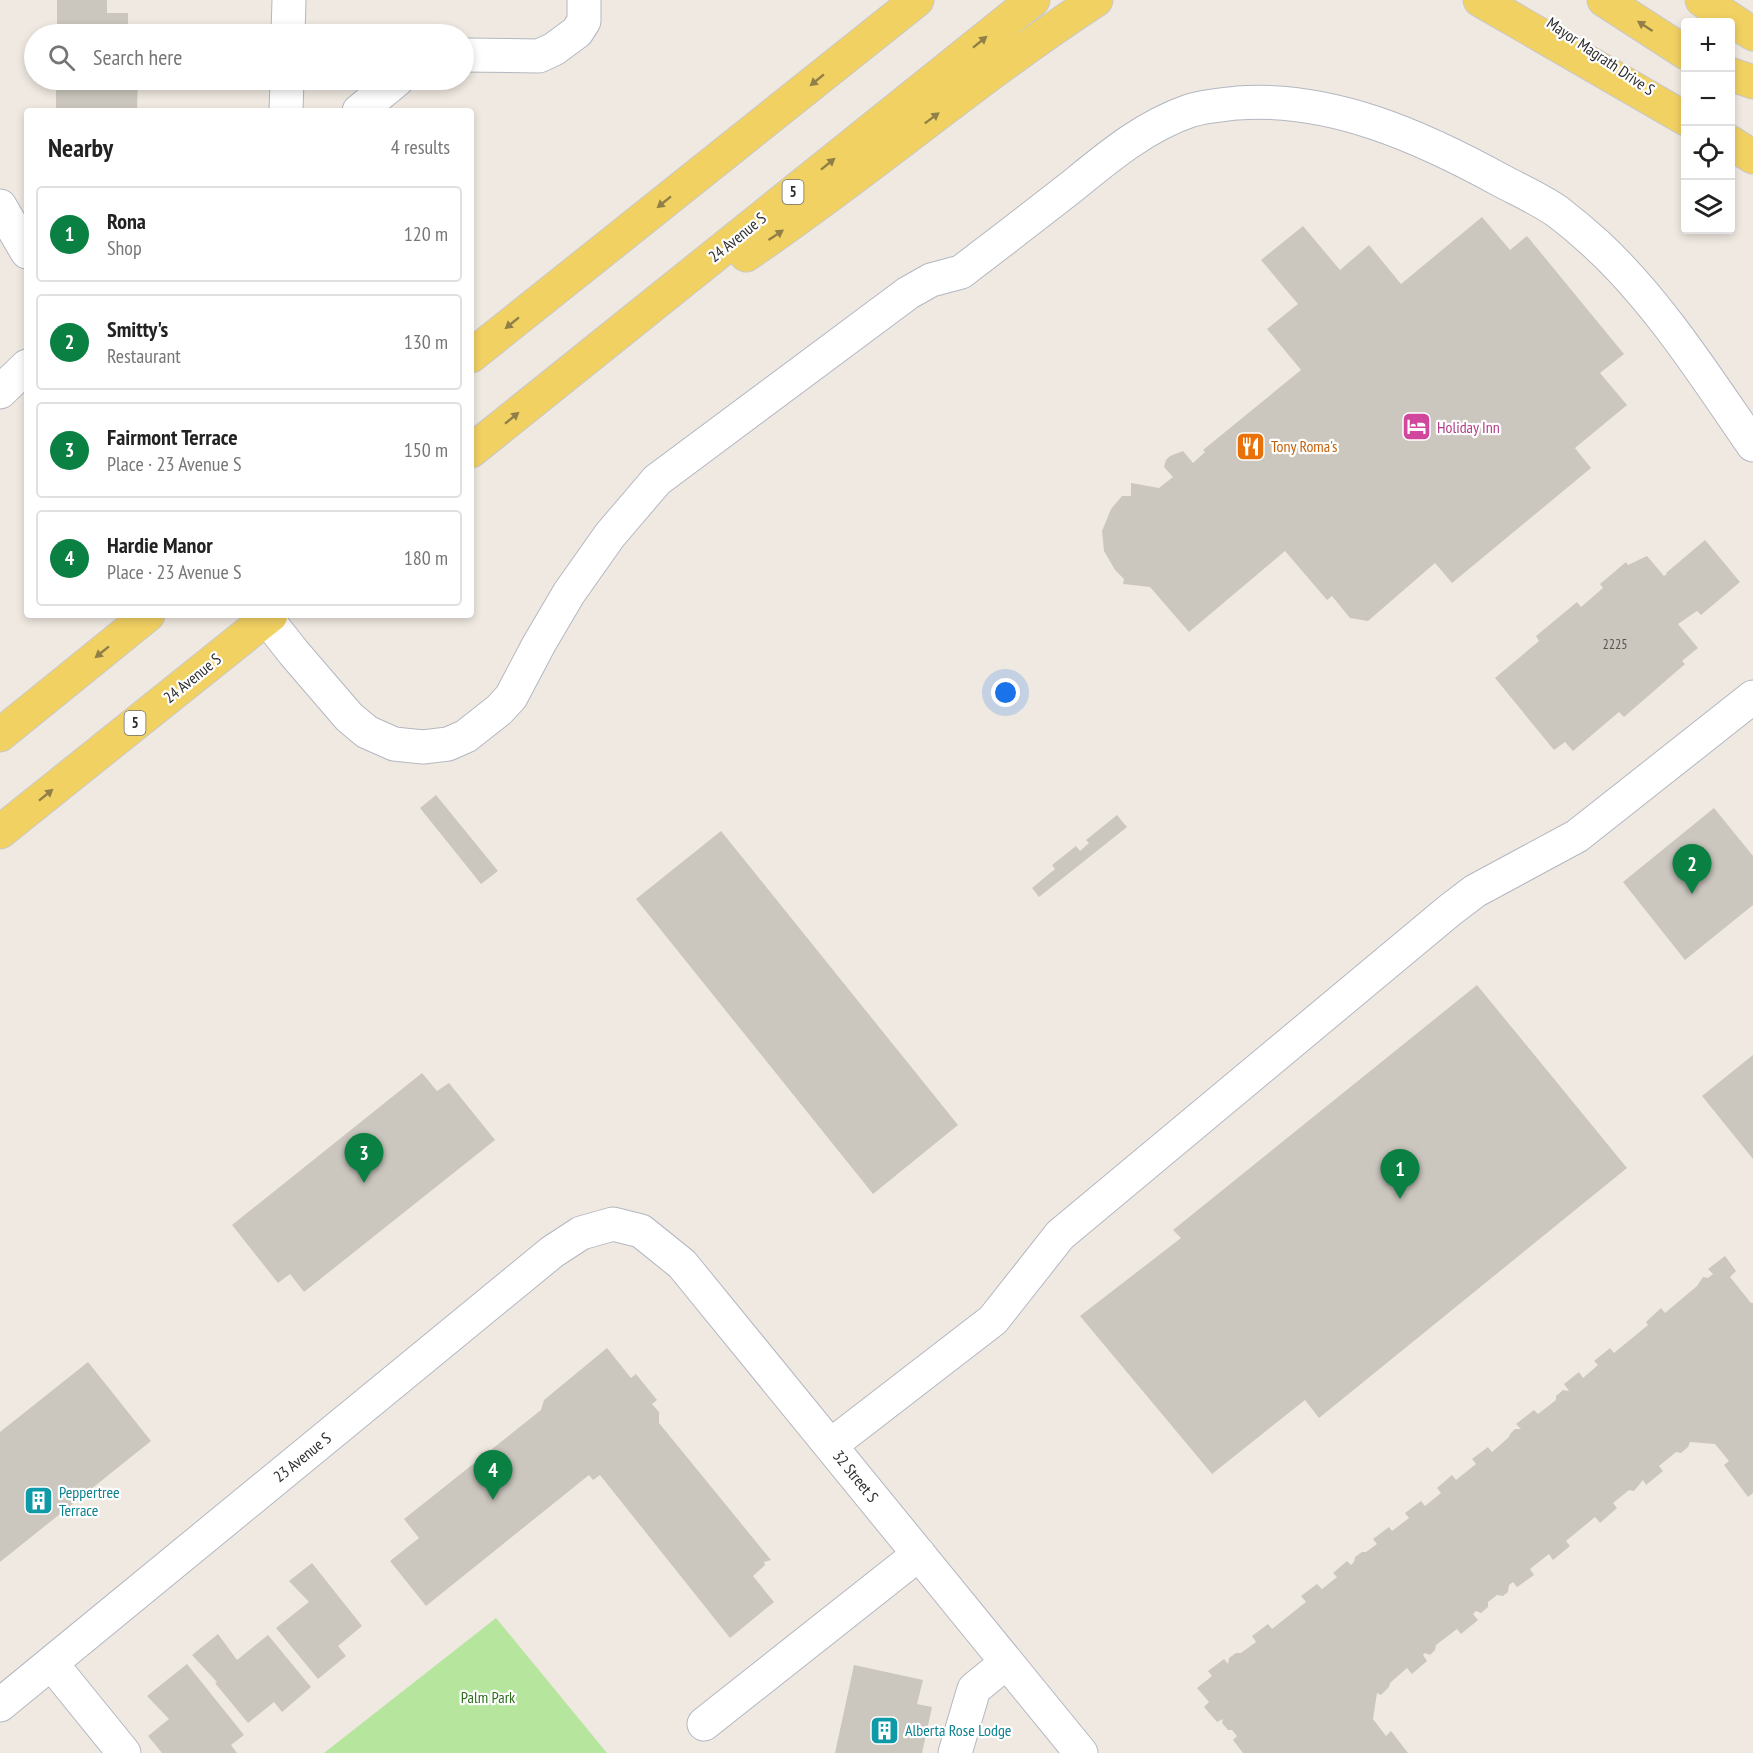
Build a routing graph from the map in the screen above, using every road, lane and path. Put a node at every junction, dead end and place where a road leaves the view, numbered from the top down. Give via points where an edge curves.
1 (289, 0) edge
2 (584, 0) edge
3 (891, 0) edge
4 (917, 0) edge
5 (1033, 0) edge
6 (1096, 0) edge
7 (1480, 0) edge
8 (1517, 0) edge
9 (1604, 0) edge
10 (1702, 0) edge
11 (1736, 0) edge
12 (1753, 12) edge
13 (288, 24) edge
14 (1753, 34) edge
15 (863, 44) junction
16 (1681, 50) edge
17 (474, 56) edge
18 (1735, 75) edge
19 (1753, 82) edge
20 (287, 90) edge
21 (385, 90) edge
22 (286, 108) edge
23 (363, 108) edge
24 (1681, 109) edge
25 (1681, 116) edge
26 (1735, 146) edge
27 (1753, 158) edge
28 (0, 206) edge
29 (24, 247) edge
30 (474, 354) edge
31 (24, 369) edge
32 (553, 385) junction
33 (0, 392) edge
34 (1753, 445) edge
35 (474, 449) edge
36 (144, 618) edge
37 (265, 618) edge
38 (268, 618) edge
39 (1753, 697) edge
40 (0, 735) edge
41 (0, 832) edge
42 (613, 1224) joint
43 (831, 1445) junction
44 (919, 1554) junction
45 (1007, 1662) junction
46 (51, 1663) junction
47 (0, 1705) edge
48 (704, 1724) dead end
49 (124, 1753) edge
50 (955, 1753) edge
51 (1081, 1753) edge

1 - 13 street
2 - 17 street via 584,21 577,32 554,49 539,56
3 - 15 main road
4 - 15 main road
32 -> 5 main road, 24 Avenue S / 5
32 -> 6 main road via 798,219 1040,37
7 - 25 main road
8 - 24 main road, Mayor Magrath Drive S
16 -> 9 main road
10 - 14 main road
11 - 12 main road
15 -> 30 main road
18 - 19 main road
20 - 22 street
21 - 23 street
26 - 27 main road
28 - 29 street
31 - 33 street
35 -> 32 main road, 24 Avenue S / 5
34 - 38 street via 1695,360 1632,281 1557,212 1450,154 1383,126 1286,103 1222,105 1192,110 1145,130 961,272 931,280 908,293 657,480 569,592 511,697 466,736 448,744 423,747 394,744 368,732 349,717
36 -> 40 main road
41 -> 37 main road, 24 Avenue S / 5
39 - 43 street via 1577,836 1475,891 1450,910 1060,1235 993,1320
42 - 43 street, 32 Street S via 641,1231 682,1264
42 - 46 street, 23 Avenue S via 581,1233 552,1252
43 - 44 street, 32 Street S
44 - 45 street, 32 Street S
44 - 48 street
45 - 50 street via 974,1689
45 - 51 street, 32 Street S
46 - 47 street, 23 Avenue S
46 - 49 street

